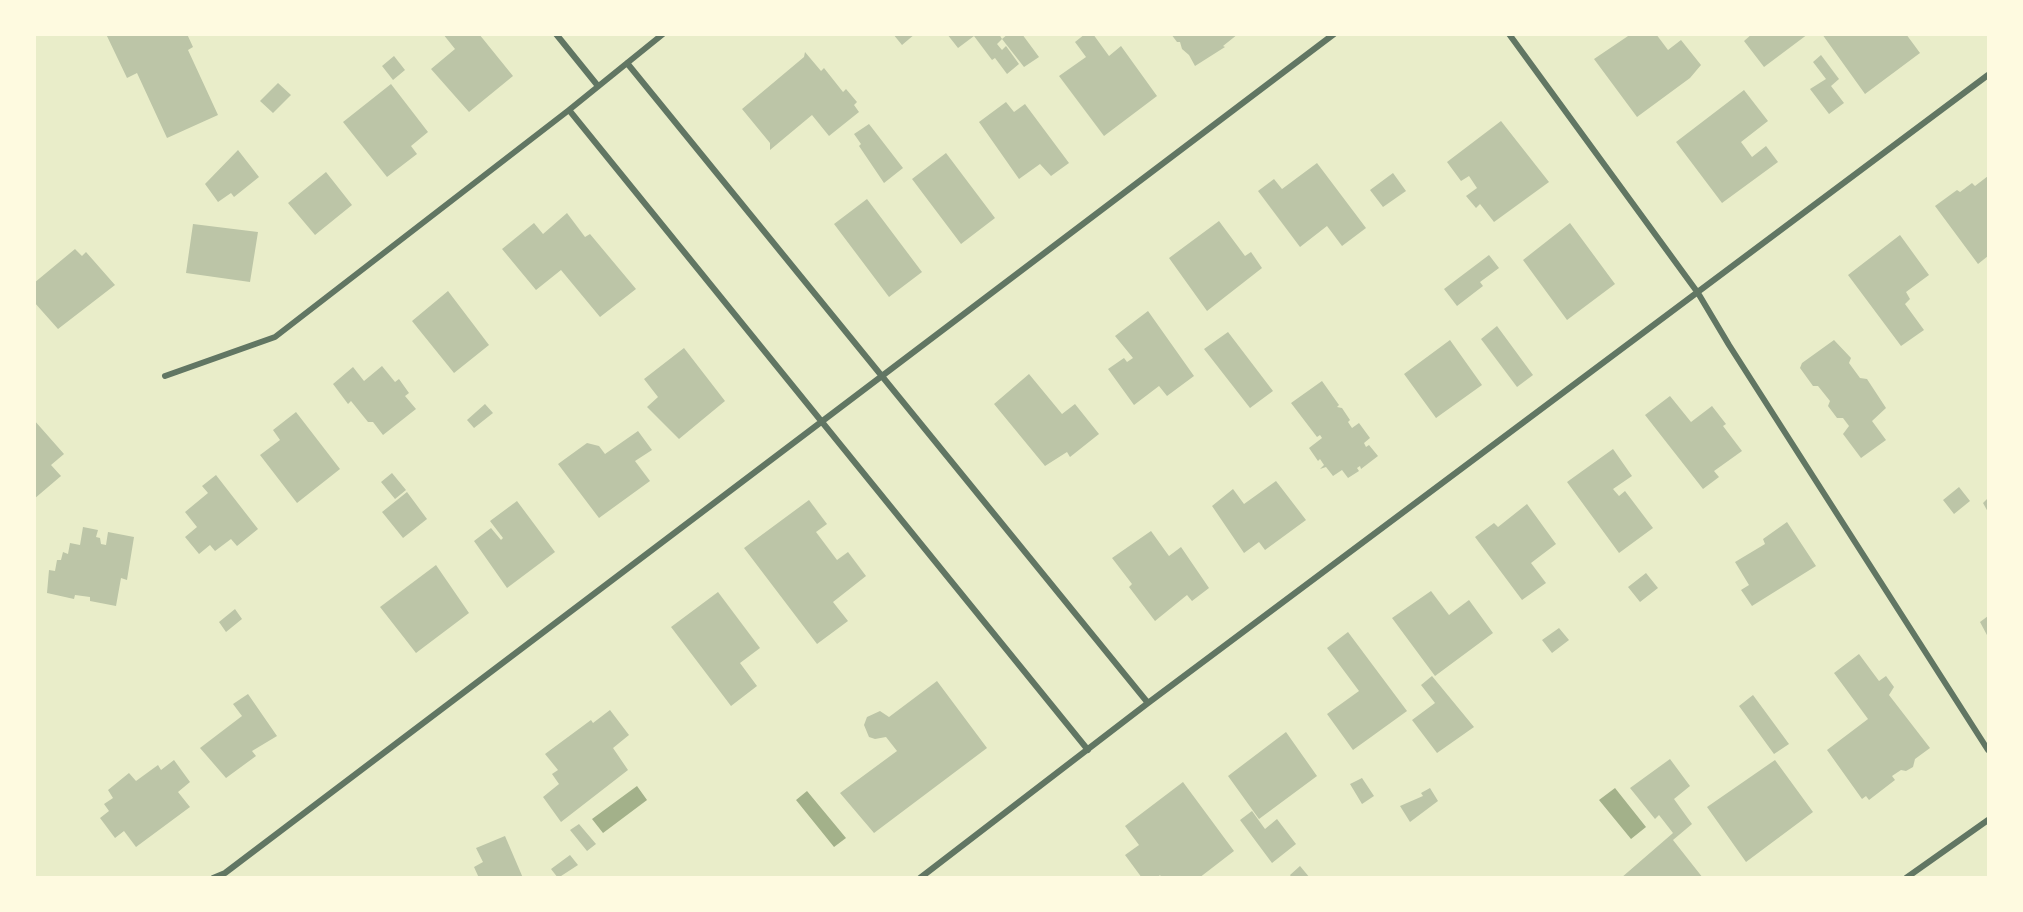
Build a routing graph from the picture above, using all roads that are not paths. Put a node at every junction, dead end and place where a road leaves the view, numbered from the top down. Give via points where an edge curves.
1 (556, 34) edge
2 (663, 34) edge
3 (1334, 34) edge
4 (1509, 34) edge
5 (627, 63) junction
6 (1989, 75) edge
7 (598, 86) junction
8 (569, 110) junction
9 (1698, 293) junction
10 (165, 376) dead end
11 (884, 377) junction
12 (823, 422) junction
13 (1148, 703) junction
14 (1088, 750) junction
15 (1989, 750) edge
16 (1989, 820) edge
17 (226, 875) edge
18 (213, 878) edge
19 (920, 878) edge
20 (1906, 878) edge

1 - 7 street
2 - 5 street
3 - 11 street
4 - 9 street
5 - 7 street
5 - 11 street
6 - 9 street
7 - 8 street
8 - 10 street via 275,337
8 - 12 street
9 - 13 street
9 - 15 street
11 - 12 street
11 - 13 street
12 - 14 street
12 - 17 street
13 - 14 street
14 - 19 street
16 - 20 street
17 - 18 street

